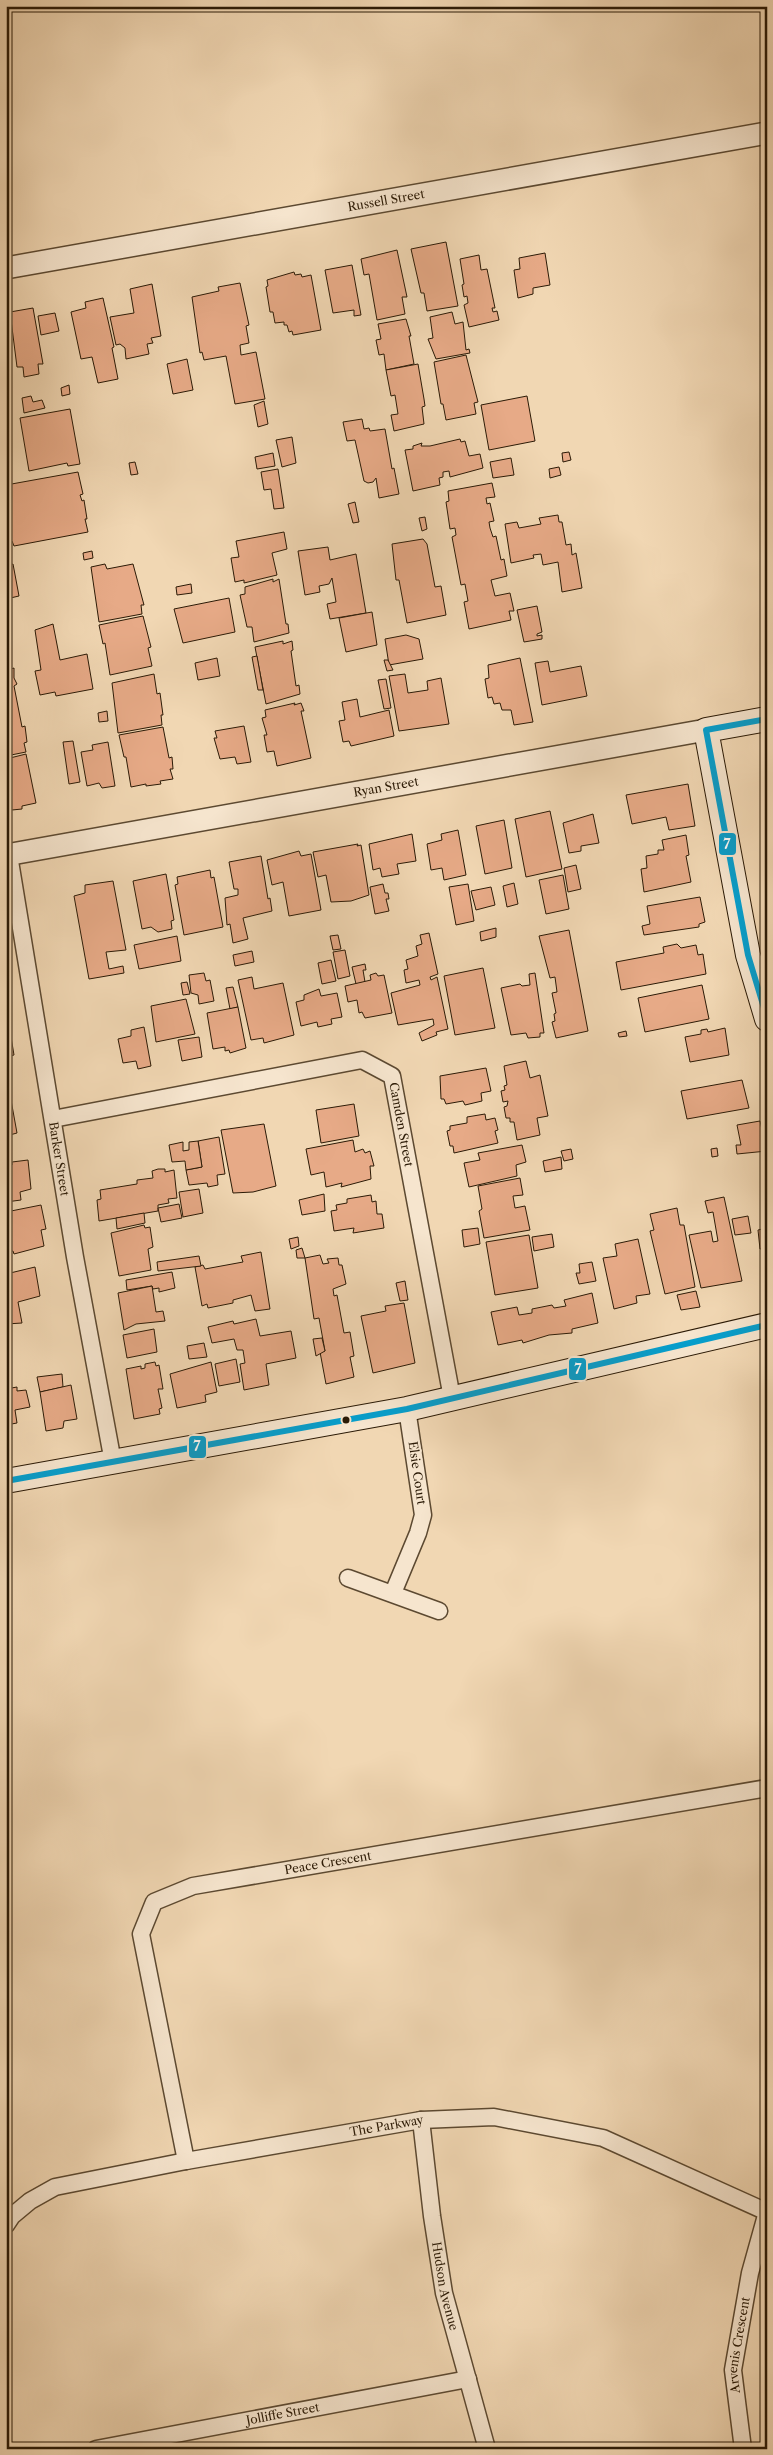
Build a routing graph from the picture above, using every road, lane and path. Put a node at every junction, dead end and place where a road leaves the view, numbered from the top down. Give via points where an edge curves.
1 (767, 133) edge
2 (6, 268) edge
3 (767, 719) edge
4 (706, 730) junction
5 (7, 855) edge
6 (767, 1019) edge
7 (53, 1119) junction
8 (767, 1325) edge
9 (452, 1398) junction
10 (407, 1408) junction
11 (113, 1462) junction
12 (6, 1481) edge
13 (348, 1578) dead end
14 (393, 1593) junction
15 (440, 1611) dead end
16 (767, 1788) edge
17 (421, 2120) junction
18 (186, 2161) junction
19 (767, 2212) edge
20 (6, 2225) edge
21 (468, 2379) junction
22 (96, 2449) edge
23 (487, 2449) edge
24 (743, 2449) edge

1 - 2 street, Russell Street
3 - 4 main road, Ryan Street
4 - 5 street, Ryan Street
4 - 6 main road via 748,955
5 - 7 street, Barker Street
7 - 9 street, Camden Street via 362,1060 392,1076
7 - 11 street, Barker Street
8 - 9 main road
9 - 10 main road
10 - 11 main road
10 - 14 street, Elsie Court via 423,1515
11 - 12 main road
13 - 14 street
14 - 15 street
16 - 18 street, Peace Crescent via 193,1886 154,1902 141,1934
17 - 18 street, The Parkway
17 - 19 street, The Parkway via 494,2117 603,2138
17 - 21 street, Hudson Avenue via 444,2293
18 - 20 street, The Parkway via 54,2187 30,2201
19 - 24 street, Arvenis Crescent via 750,2273 733,2370
21 - 22 street, Jolliffe Street
21 - 23 street, Hudson Avenue

